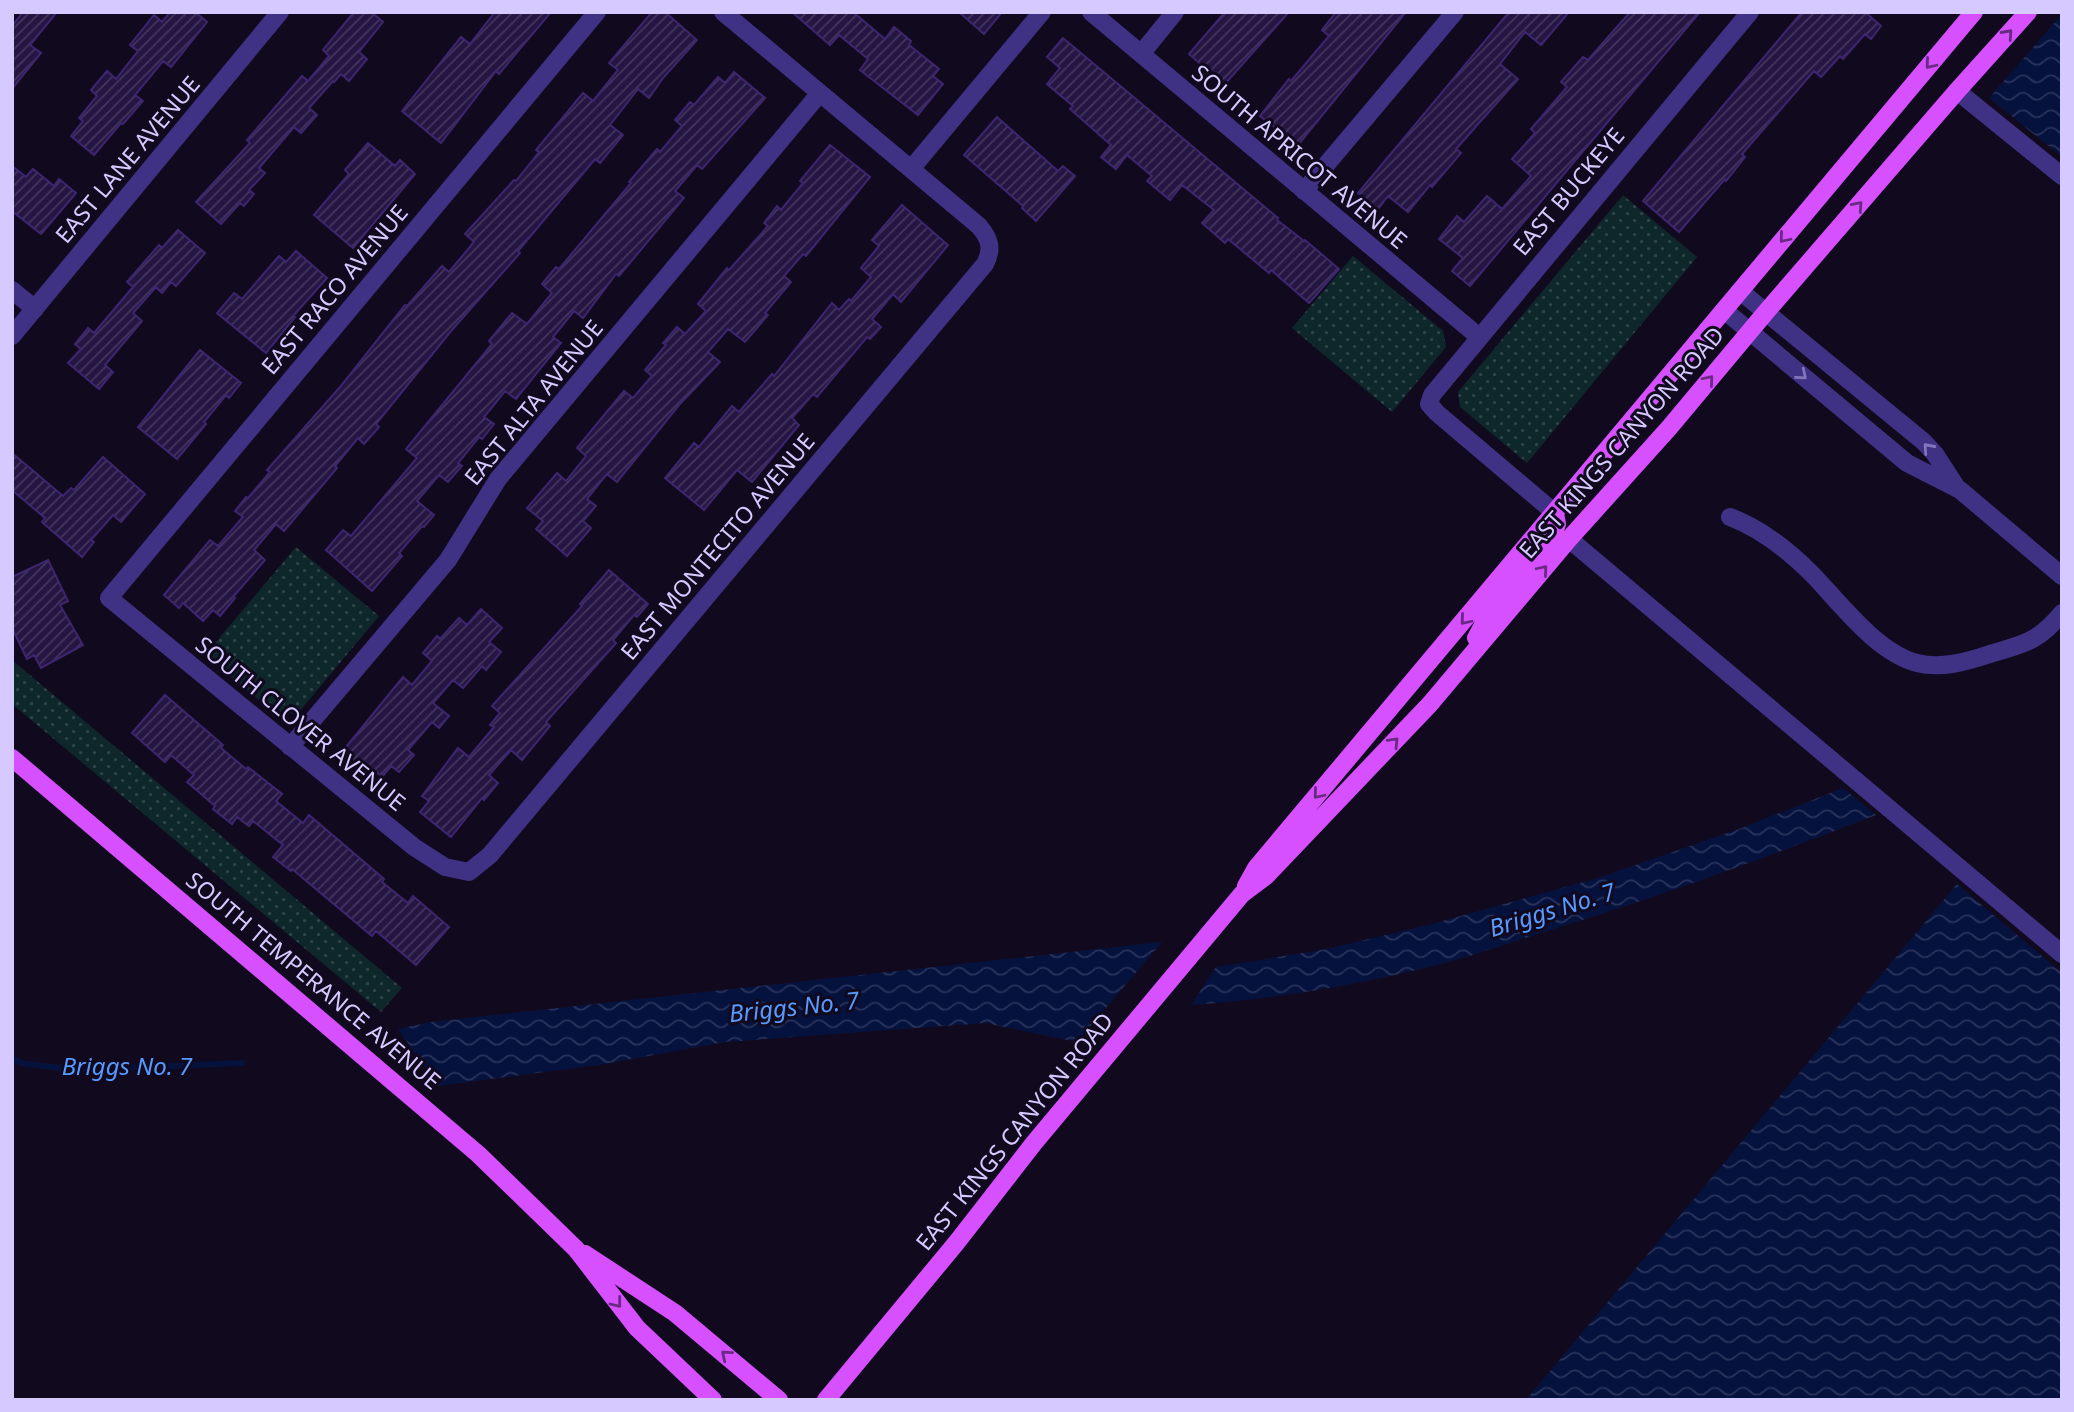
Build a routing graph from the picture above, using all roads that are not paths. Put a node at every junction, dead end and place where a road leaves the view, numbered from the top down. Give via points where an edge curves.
1 (280, 12) edge
2 (597, 12) edge
3 (723, 12) edge
4 (1042, 12) edge
5 (1091, 12) edge
6 (1175, 12) edge
7 (1455, 12) edge
8 (1750, 12) edge
9 (1974, 12) edge
10 (2028, 12) edge
11 (1141, 54) junction
12 (1957, 91) junction
13 (820, 93) junction
14 (911, 169) junction
15 (2062, 176) edge
16 (1304, 191) junction
17 (12, 290) edge
18 (1740, 291) junction
19 (35, 309) junction
20 (1724, 310) junction
21 (1766, 312) junction
22 (1749, 331) junction
23 (12, 336) edge
24 (1478, 337) junction
25 (1959, 490) junction
26 (1555, 513) junction
27 (1730, 517) dead end
28 (1569, 539) junction
29 (2062, 576) edge
30 (109, 598) joint
31 (2062, 613) edge
32 (1457, 672) junction
33 (290, 747) junction
34 (12, 758) edge
35 (469, 872) joint
36 (1242, 894) junction
37 (2062, 954) edge
38 (576, 1249) junction
39 (779, 1399) edge
40 (713, 1400) edge
41 (826, 1400) edge

1 - 19 street, EAST LANE AVENUE
2 - 30 street, EAST RACO AVENUE
3 - 13 street
4 - 14 street
5 - 11 street, SOUTH APRICOT AVENUE
6 - 11 street
7 - 16 street
8 - 24 street, EAST BUCKEYE
9 -> 18 main road, EAST KINGS CANYON ROAD
12 -> 10 main road, EAST KINGS CANYON ROAD
11 - 16 street, SOUTH APRICOT AVENUE
12 - 15 street
21 -> 12 main road, EAST KINGS CANYON ROAD
13 - 14 street
13 - 33 street, EAST ALTA AVENUE via 498,479 448,560
14 - 35 street, EAST MONTECITO AVENUE via 987,235 990,255 985,264 490,855
16 - 24 street, SOUTH APRICOT AVENUE
17 - 19 street
18 - 20 main road, EAST KINGS CANYON ROAD
18 - 21 street
19 - 23 street, EAST LANE AVENUE
20 - 22 street
20 - 26 main road, EAST KINGS CANYON ROAD
21 - 22 main road, EAST KINGS CANYON ROAD
25 -> 21 street via 1924,442
22 -> 25 street via 1907,463
28 -> 22 main road, EAST KINGS CANYON ROAD
24 - 26 street, EAST BUCKEYE via 1429,404
25 - 29 street
26 - 32 main road via 1553,535 1490,612
26 -> 36 main road, EAST KINGS CANYON ROAD via 1256,868
27 - 31 street via 1761,531 1786,550 1875,639 1915,662 1964,662 2029,643
32 -> 28 main road, EAST KINGS CANYON ROAD
28 - 37 street
30 - 33 street, SOUTH CLOVER AVENUE
36 -> 32 main road, EAST KINGS CANYON ROAD via 1266,876
33 - 35 street, SOUTH CLOVER AVENUE via 414,847 445,867
34 - 38 main road, SOUTH TEMPERANCE AVENUE via 452,1129
36 - 41 main road, EAST KINGS CANYON ROAD
39 -> 38 main road, SOUTH TEMPERANCE AVENUE via 675,1313
38 -> 40 main road, SOUTH TEMPERANCE AVENUE via 637,1328

